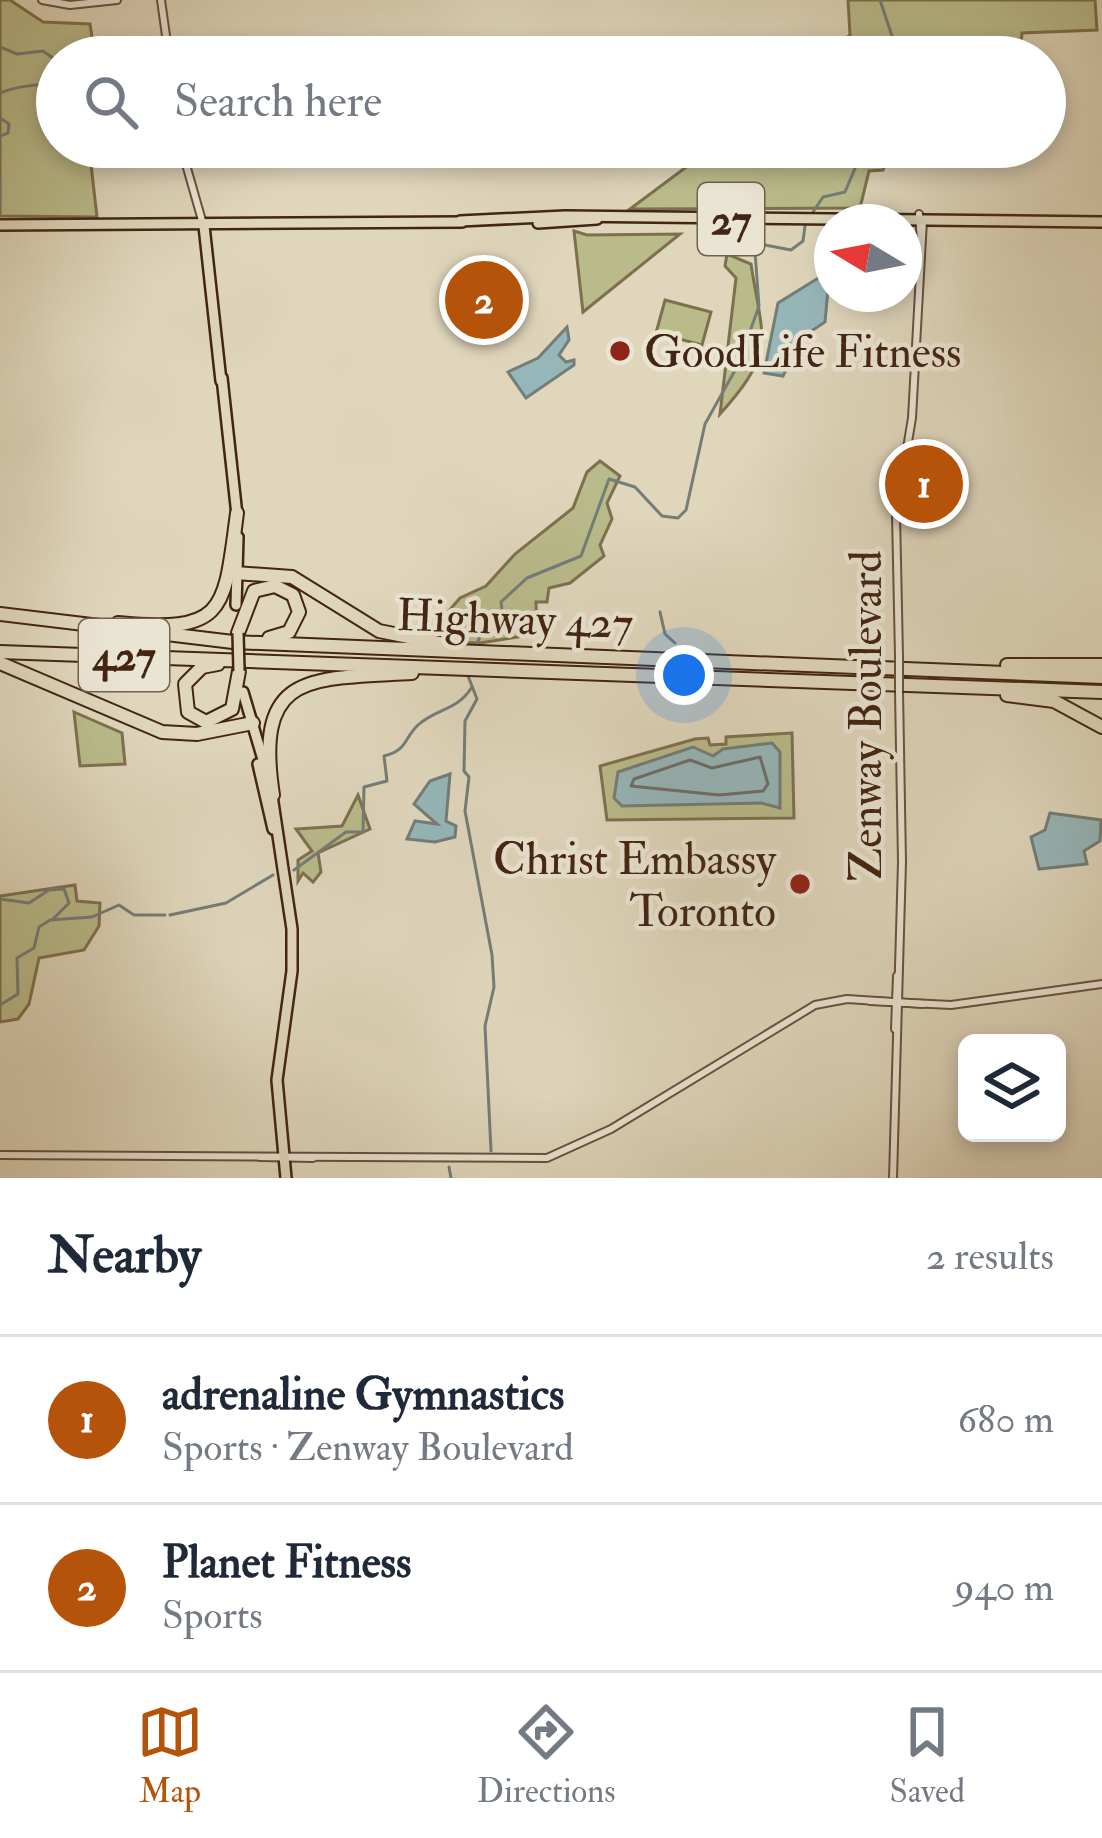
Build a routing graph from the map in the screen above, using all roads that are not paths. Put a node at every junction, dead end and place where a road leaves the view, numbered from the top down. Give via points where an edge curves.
1 (42, 0) edge
2 (117, 0) edge
3 (161, 0) edge
4 (166, 36) edge
5 (186, 168) edge
6 (814, 218) edge
7 (922, 218) edge
8 (1098, 219) edge
9 (200, 223) junction
10 (0, 225) edge
11 (918, 312) edge
12 (237, 513) junction
13 (238, 573) junction
14 (0, 614) edge
15 (235, 638) junction
16 (459, 649) junction
17 (0, 652) edge
18 (485, 656) junction
19 (0, 663) edge
20 (1102, 665) edge
21 (244, 666) junction
22 (453, 668) junction
23 (934, 668) junction
24 (1102, 677) edge
25 (947, 686) junction
26 (1102, 692) edge
27 (251, 724) junction
28 (1102, 727) edge
29 (273, 796) junction
30 (279, 843) junction
31 (1102, 986) edge
32 (896, 1002) junction
33 (0, 1155) edge
34 (286, 1158) junction
35 (289, 1178) edge
36 (893, 1178) edge

1 - 2 street
3 - 4 street
5 - 9 street
6 - 9 main road, 27
7 - 8 main road, 27
9 - 10 main road, 27
9 - 12 main road
11 - 32 street, Zenway Boulevard, bridge via 914,404 896,514
12 - 13 main road
12 - 14 highway via 226,589 197,622 178,628
13 - 15 main road
13 - 16 highway via 292,577 379,631
14 - 15 highway, Highway 427 / 427
15 - 15 highway via 254,591 275,586 293,595 299,611 289,632
15 - 16 highway, Highway 427 / 427
15 - 21 main road, bridge
16 - 18 highway, Highway 427 / 427
17 - 21 highway, Highway 427 / 427
18 - 22 highway, Highway 427 / 427
18 - 23 highway, Highway 427 / 427
18 - 25 highway, Highway 427 / 427
19 - 27 highway via 162,732
20 - 23 highway
21 - 21 highway via 226,716 206,722 188,712 190,676 202,667
21 - 22 highway, Highway 427 / 427
21 - 27 main road
22 - 29 highway via 325,680 292,692 267,730
23 - 24 highway, Highway 427 / 427
25 - 26 highway, Highway 427 / 427
25 - 28 highway via 1054,701
27 - 29 main road
27 - 30 main road
29 - 30 main road
30 - 34 main road via 296,983 283,1081
31 - 32 street
32 - 34 street via 814,1005 611,1129 547,1158
32 - 36 street, Zenway Boulevard
33 - 34 street
34 - 35 main road

